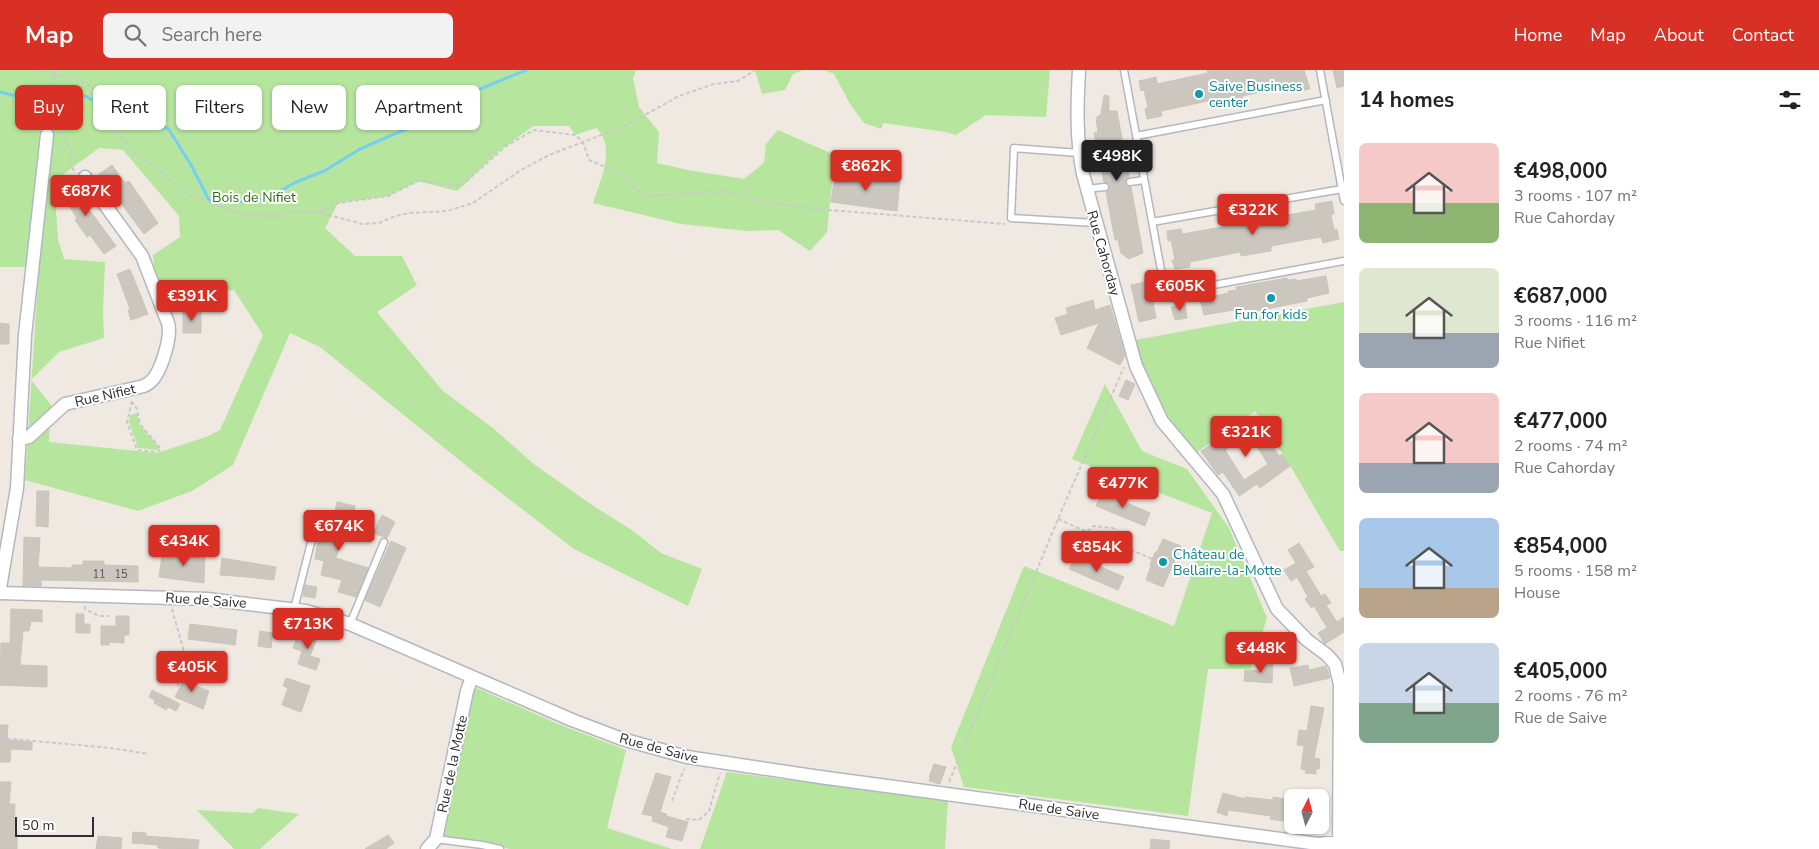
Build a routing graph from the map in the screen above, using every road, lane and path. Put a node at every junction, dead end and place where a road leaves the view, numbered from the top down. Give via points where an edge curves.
1 (37, 70) edge
2 (55, 70) edge
3 (755, 70) edge
4 (1079, 70) edge
5 (1124, 70) edge
6 (1320, 70) edge
7 (55, 75) junction
8 (1326, 100) junction
9 (60, 132) dead end
10 (47, 135) joint
11 (1136, 136) junction
12 (583, 142) junction
13 (1079, 153) junction
14 (85, 177) joint
15 (1144, 180) junction
16 (1130, 182) dead end
17 (1105, 187) dead end
18 (1086, 189) junction
19 (1342, 189) junction
20 (1344, 201) edge
21 (318, 212) junction
22 (1152, 222) junction
23 (1095, 223) junction
24 (1008, 224) dead end
25 (1344, 261) edge
26 (1124, 367) dead end
27 (132, 395) junction
28 (19, 439) junction
29 (1058, 519) junction
30 (314, 527) dead end
31 (1087, 532) junction
32 (384, 542) dead end
33 (1129, 549) junction
34 (1152, 558) dead end
35 (1173, 568) dead end
36 (1198, 580) dead end
37 (0, 588) edge
38 (0, 593) edge
39 (84, 596) junction
40 (168, 597) junction
41 (294, 609) junction
42 (109, 616) dead end
43 (350, 624) junction
44 (472, 677) junction
45 (177, 687) dead end
46 (0, 738) edge
47 (149, 754) dead end
48 (688, 757) junction
49 (723, 763) junction
50 (944, 793) junction
51 (672, 802) dead end
52 (686, 819) dead end
53 (436, 839) junction
54 (1340, 844) edge
55 (427, 849) edge
56 (500, 849) edge

1 - 7 path
2 - 7 path
3 - 12 path via 738,81 714,84 679,96 625,126
4 - 13 street, Rue Cahorday
5 - 11 lane
6 - 8 lane
7 - 10 path
7 - 21 path via 78,80 101,92 111,109 117,132 138,155 188,194 241,214 275,216 298,211
8 - 11 lane
8 - 19 lane
9 - 14 path via 72,152 71,166 81,180
10 - 28 street via 25,335
11 - 15 lane
12 - 21 path via 521,170 473,203 447,211 395,216 379,223 362,224
12 - 21 path via 574,135 534,130 506,146 461,186 418,181 388,196 338,203
12 - 24 path via 589,160 615,171 644,196 728,190 762,202
13 - 18 street, Rue Cahorday
13 - 23 lane via 1014,148 1011,218
14 - 27 street, Rue Nifiet via 142,256 170,329 154,378
15 - 16 lane
15 - 22 lane
17 - 18 lane
18 - 23 street, Rue Cahorday
19 - 20 lane
19 - 22 lane
22 - 25 lane via 1164,286 1168,292
23 - 54 street, Rue Cahorday via 1136,366 1162,421 1223,494 1277,609 1335,664 1340,684
26 - 29 path
27 - 27 path via 127,422 137,450 157,452 161,449 140,424
27 - 28 street, Rue Nifiet via 64,404 29,437
28 - 37 street via 17,488
29 - 31 path
29 - 50 path
30 - 41 lane
31 - 33 path via 1093,526 1113,528 1129,540
31 - 33 path via 1086,539 1098,554 1119,558
32 - 43 lane
33 - 34 path
35 - 36 path
38 - 39 street, Rue de Saive
39 - 40 street, Rue de Saive
39 - 42 path via 85,609 99,616
40 - 41 street, Rue de Saive
40 - 45 path via 188,666
41 - 43 street, Rue de Saive
43 - 44 street, Rue de Saive
44 - 48 street, Rue de Saive via 597,730
44 - 53 street, Rue de la Motte
46 - 47 path
48 - 49 street, Rue de Saive
48 - 51 path
49 - 50 street, Rue de Saive
49 - 52 path via 709,811 699,820
50 - 54 street, Rue de Saive via 1318,844
53 - 55 street
53 - 56 lane

